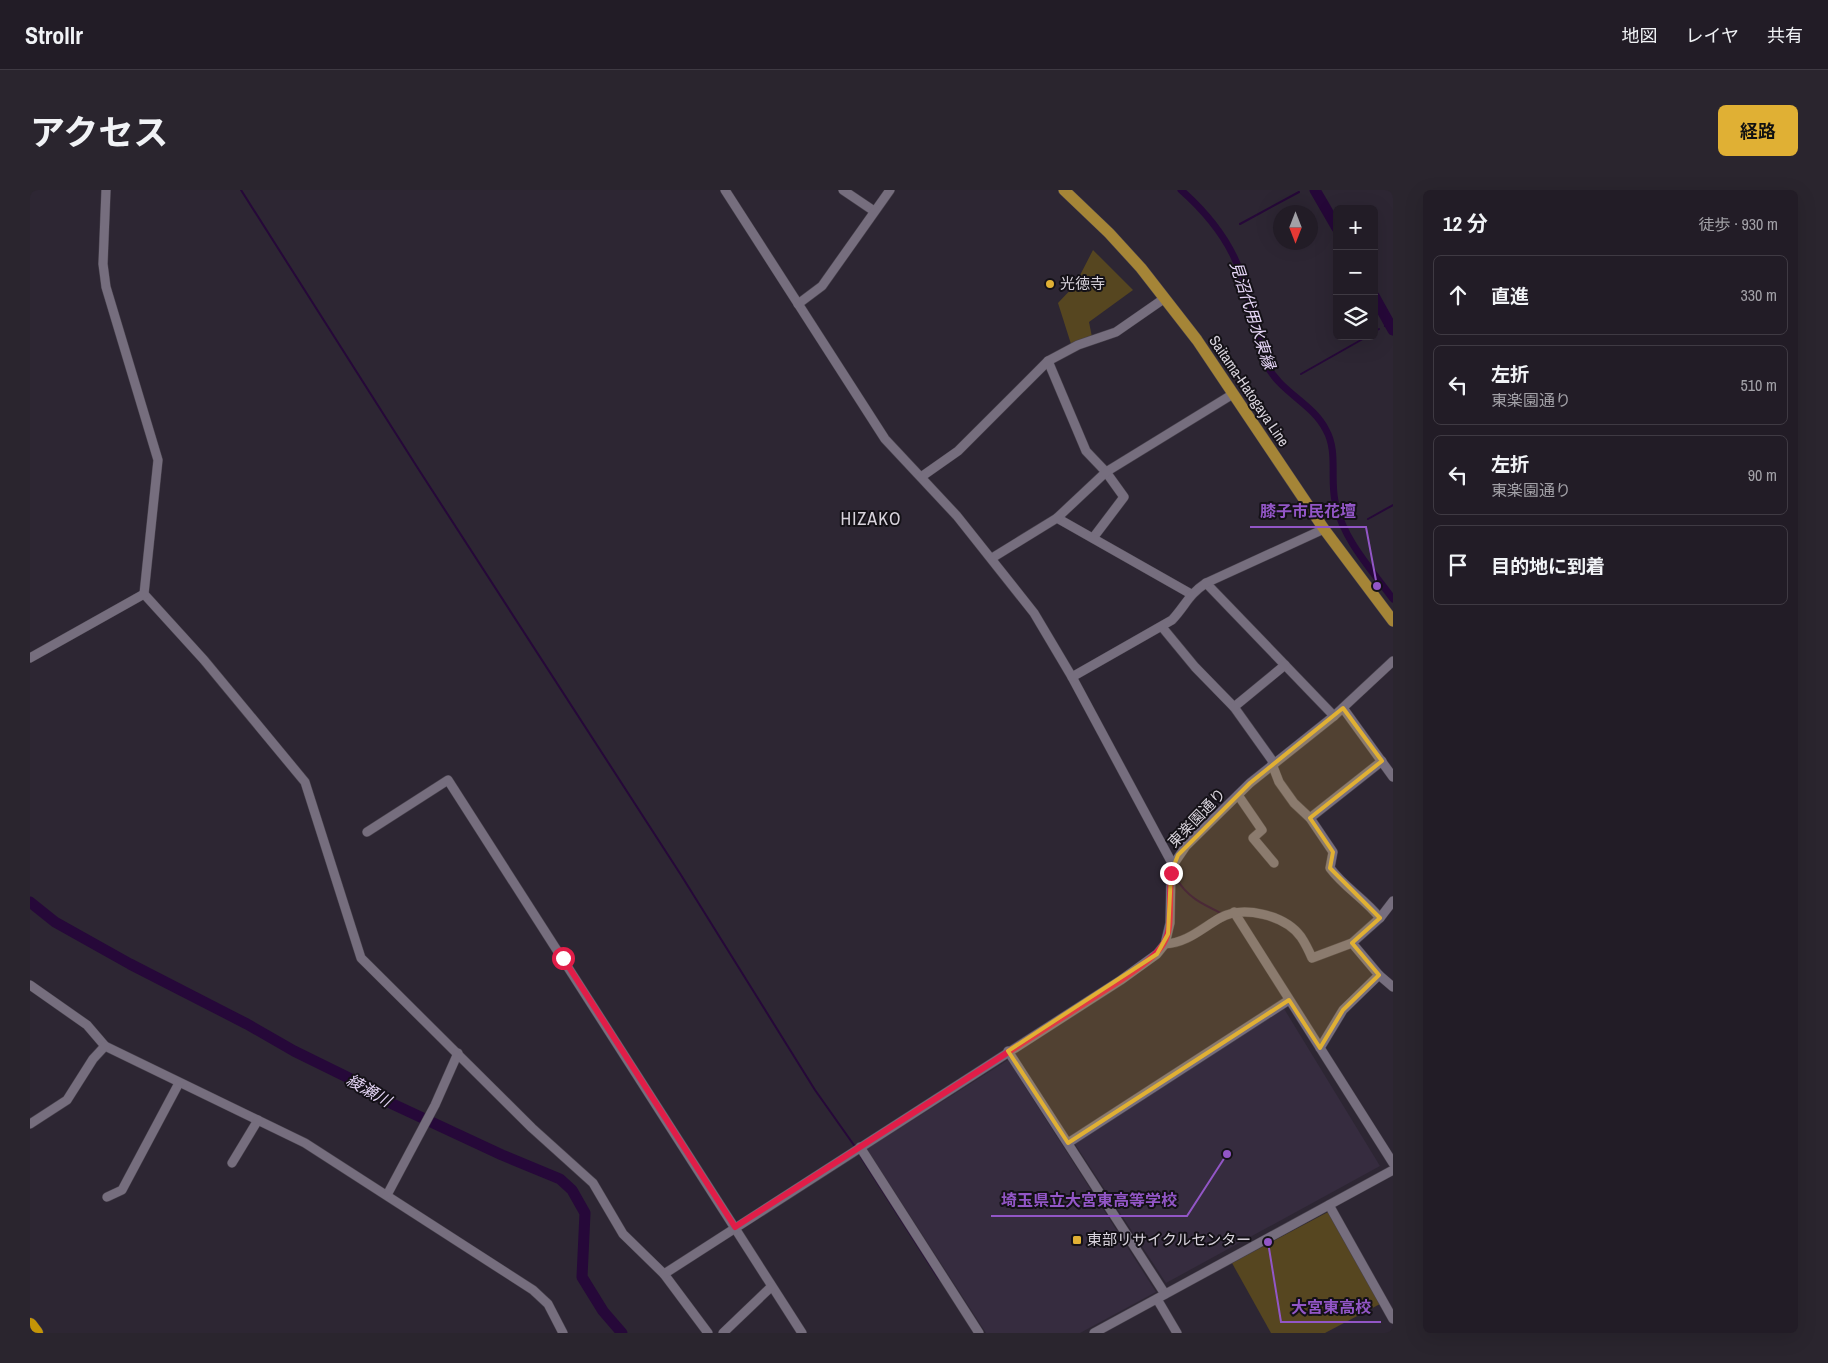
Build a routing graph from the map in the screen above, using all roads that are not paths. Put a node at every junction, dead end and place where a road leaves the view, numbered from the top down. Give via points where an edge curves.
1 (106, 190) edge
2 (725, 190) edge
3 (843, 190) edge
4 (890, 190) edge
5 (1064, 190) edge
6 (874, 211) junction
7 (1165, 298) junction
8 (798, 304) junction
9 (1048, 361) junction
10 (1233, 394) junction
11 (1106, 472) junction
12 (921, 477) junction
13 (1057, 518) junction
14 (1324, 529) junction
15 (1093, 538) junction
16 (992, 558) junction
17 (1206, 583) junction
18 (144, 594) junction
19 (1191, 594) junction
20 (1393, 621) edge
21 (1162, 627) junction
22 (30, 658) edge
23 (1393, 661) edge
24 (1285, 665) junction
25 (1072, 677) junction
26 (1234, 707) junction
27 (1343, 708) junction
28 (1334, 716) junction
29 (1382, 761) junction
30 (1273, 764) junction
31 (1393, 777) edge
32 (1238, 795) junction
33 (1310, 818) junction
34 (367, 832) dead end
35 (1274, 863) dead end
36 (1173, 865) junction
37 (1393, 901) edge
38 (1234, 912) junction
39 (1380, 918) junction
40 (1352, 943) junction
41 (1165, 944) junction
42 (1378, 975) junction
43 (30, 985) edge
44 (1393, 987) edge
45 (1289, 1000) junction
46 (105, 1046) junction
47 (1320, 1048) junction
48 (1008, 1051) junction
49 (458, 1053) junction
50 (179, 1083) junction
51 (258, 1120) junction
52 (30, 1124) edge
53 (1068, 1143) junction
54 (860, 1147) junction
55 (232, 1163) dead end
56 (1393, 1163) edge
57 (1393, 1170) edge
58 (387, 1195) junction
59 (107, 1197) dead end
60 (1329, 1205) junction
61 (735, 1227) junction
62 (664, 1274) junction
63 (771, 1287) junction
64 (1161, 1297) junction
65 (1393, 1319) edge
66 (30, 1325) edge
67 (36, 1333) edge
68 (563, 1333) edge
69 (708, 1333) edge
70 (723, 1333) edge
71 (802, 1333) edge
72 (979, 1333) edge
73 (1094, 1333) edge
74 (1176, 1333) edge

1 - 18 street via 103,264 106,287 158,460
2 - 8 street
3 - 6 street
4 - 6 street
5 - 7 main road, Saitama-Hatogaya Line via 1109,233
6 - 8 street via 822,286
7 - 9 street via 1116,332 1078,345
7 - 10 main road, Saitama-Hatogaya Line
8 - 12 street via 885,440
9 - 11 street via 1086,451
9 - 12 street via 958,451
10 - 11 street
10 - 14 main road, Saitama-Hatogaya Line
11 - 13 street
11 - 15 street via 1124,497
12 - 16 street
13 - 15 street
13 - 16 street
14 - 17 street
14 - 20 main road, Saitama-Hatogaya Line
15 - 19 street
16 - 25 street via 1034,613
17 - 19 street
17 - 24 street
18 - 22 street
18 - 49 street via 204,660 305,782 361,958
19 - 21 street via 1183,608
21 - 25 street
21 - 26 street
23 - 27 street, 東楽園通り
24 - 26 street
24 - 28 street
25 - 36 street
26 - 30 street
27 - 28 street, 東楽園通り
27 - 29 street
28 - 30 street, 東楽園通り
29 - 31 street
29 - 33 street
30 - 32 street, 東楽園通り
30 - 33 street via 1279,782
32 - 35 street via 1262,830 1253,838
32 - 36 street, 東楽園通り via 1186,846
33 - 39 street via 1333,852 1330,868 1348,888 1370,904
34 - 61 street via 448,780
36 - 41 street, 東楽園通り via 1170,923
37 - 39 street
38 - 40 street via 1262,914 1284,924 1300,936 1312,958
38 - 41 street via 1176,944
38 - 45 street
39 - 40 street
40 - 42 street
41 - 48 street via 1143,966
42 - 44 street
42 - 47 street via 1343,1010
43 - 46 street via 87,1025
45 - 47 street
45 - 53 street
46 - 50 street
46 - 52 street via 67,1100
47 - 56 street
48 - 53 street
48 - 54 street
49 - 58 street via 435,1105
49 - 62 street via 532,1128 593,1183 623,1234
50 - 51 street
50 - 59 street via 122,1190
51 - 55 street
51 - 58 street via 305,1143
53 - 64 street
54 - 61 street
54 - 72 street
57 - 60 street
58 - 68 street via 533,1290 548,1304
60 - 64 street
60 - 65 street
61 - 62 street
61 - 63 street
62 - 69 street
63 - 70 street
63 - 71 street
64 - 73 street
64 - 74 street
66 - 67 highway

